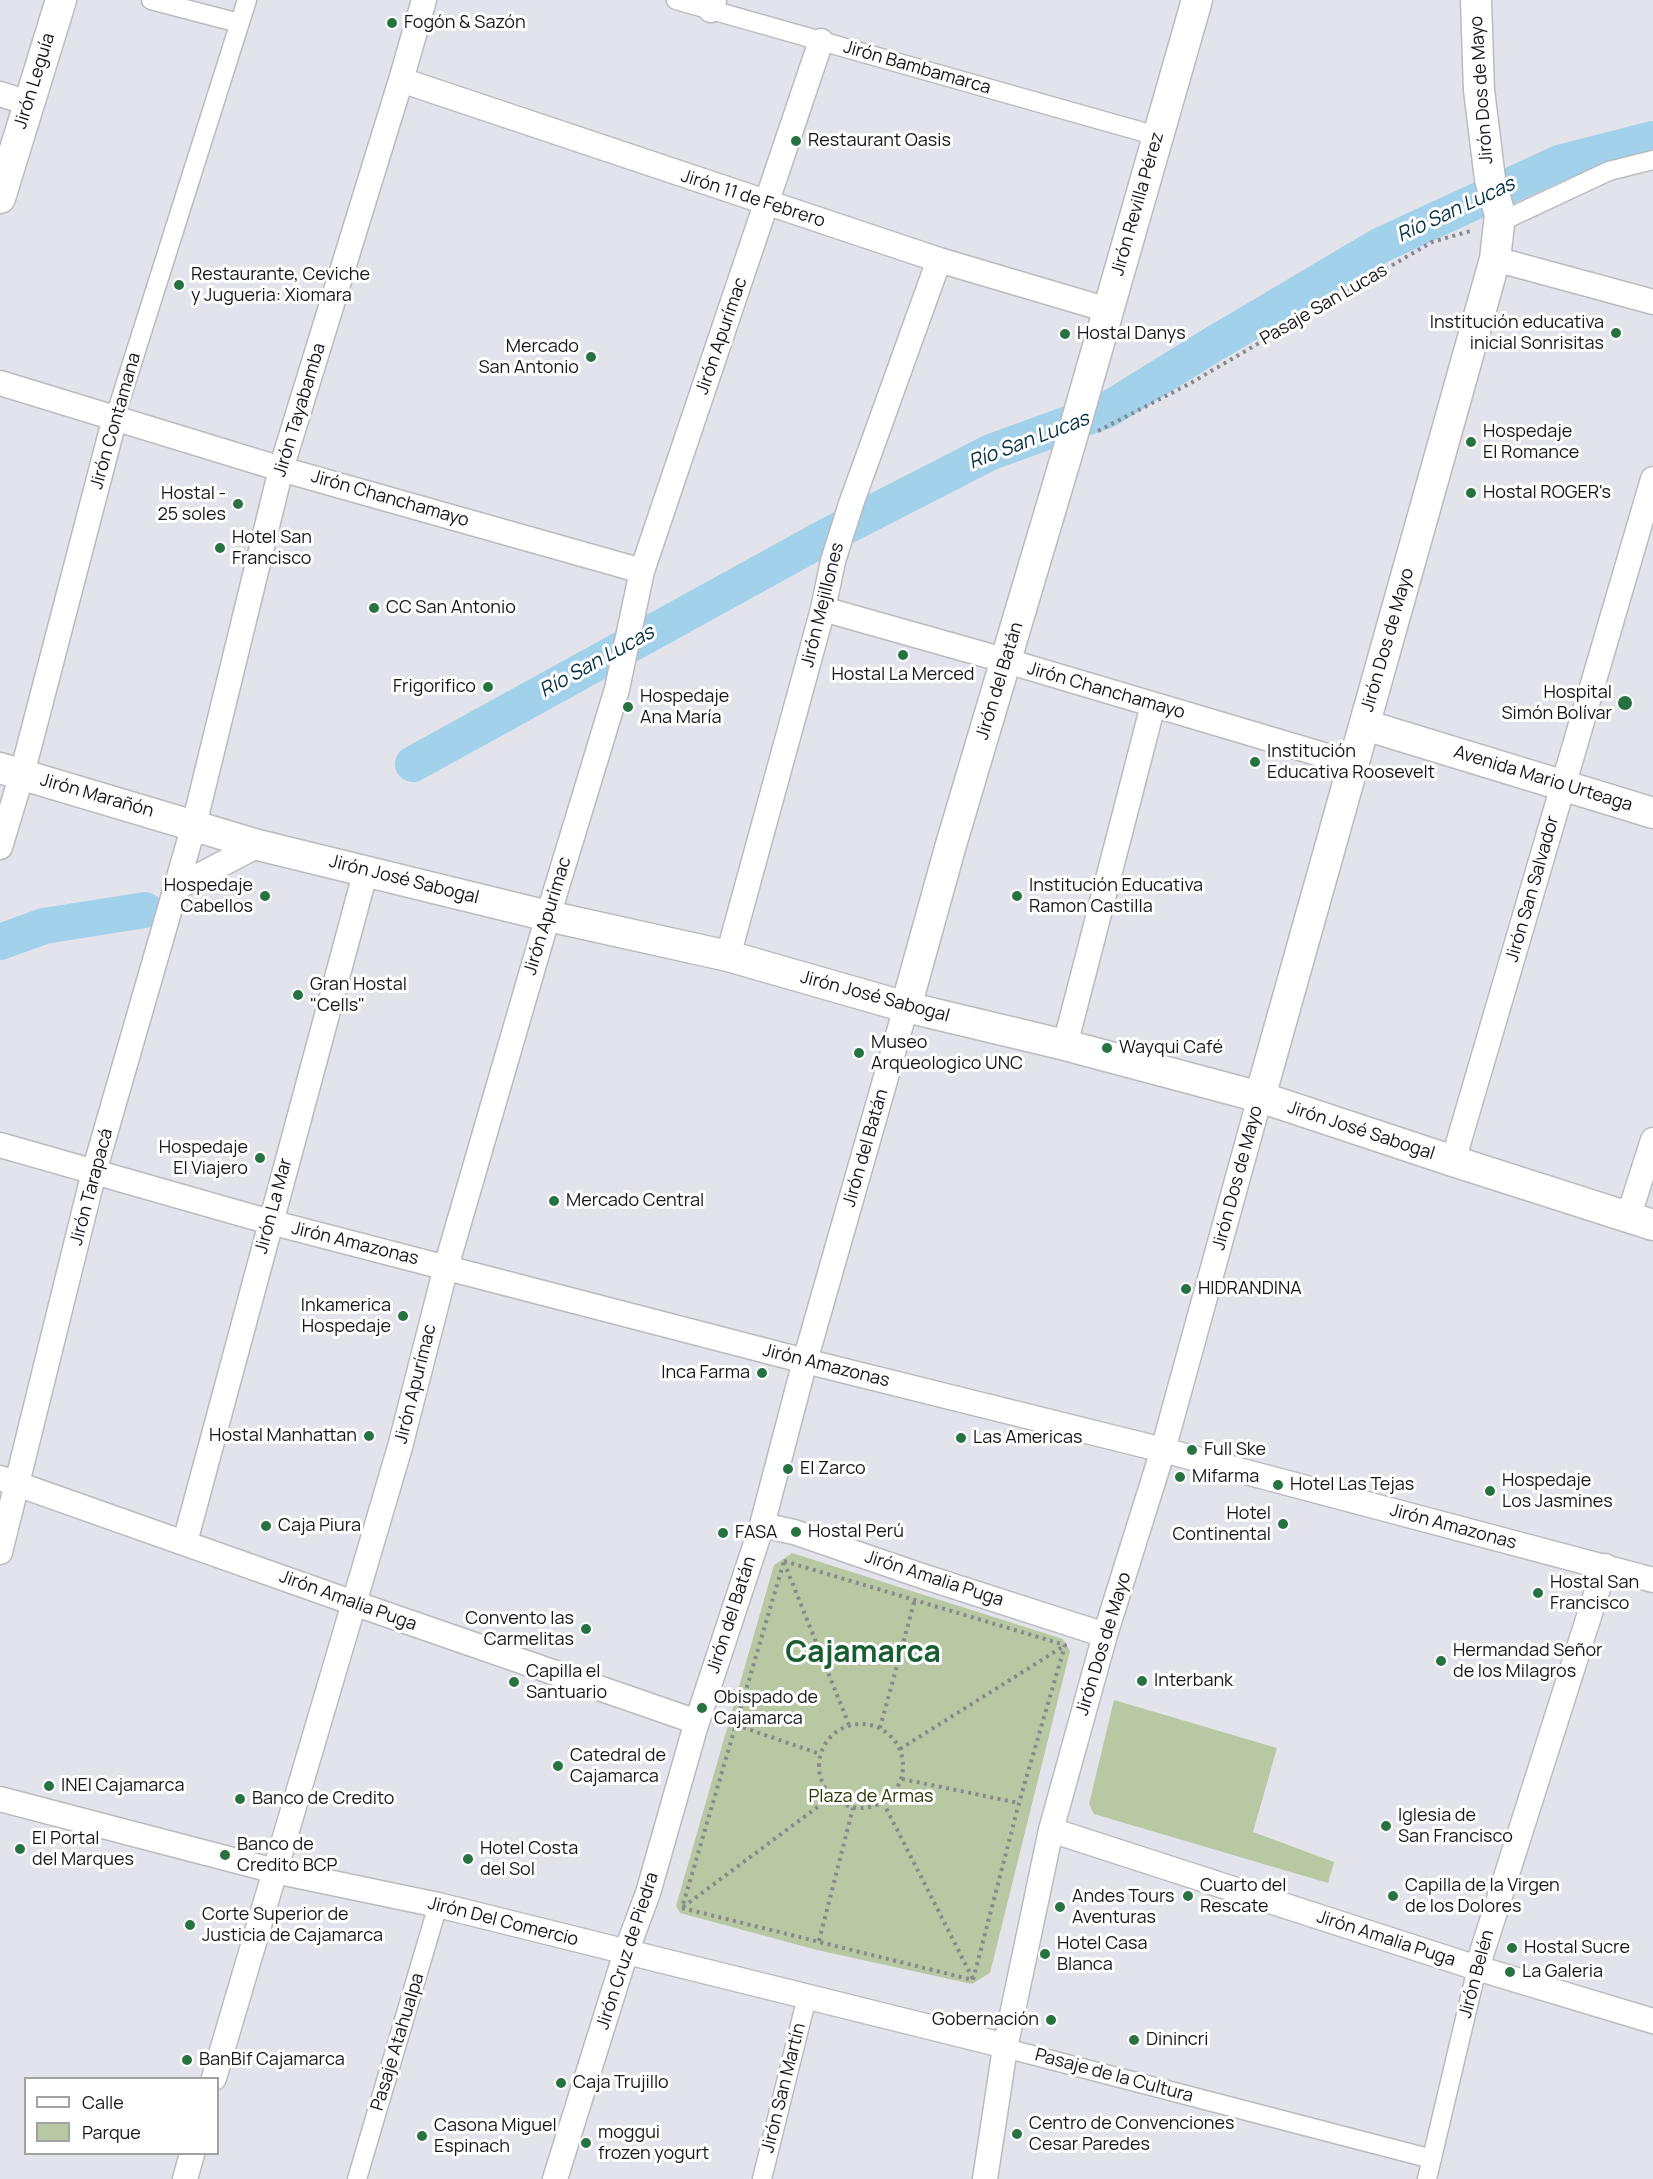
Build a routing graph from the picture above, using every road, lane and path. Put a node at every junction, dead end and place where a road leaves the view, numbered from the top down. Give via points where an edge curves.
1 (61, 0) edge
2 (151, 0) edge
3 (247, 0) edge
4 (424, 0) edge
5 (676, 0) edge
6 (1476, 0) edge
7 (1192, 1) edge
8 (713, 5) edge
9 (239, 23) junction
10 (821, 41) junction
11 (401, 80) junction
12 (0, 94) edge
13 (28, 103) junction
14 (1157, 135) junction
15 (1653, 160) edge
16 (0, 198) edge
17 (766, 204) junction
18 (1500, 219) junction
19 (1495, 259) junction
20 (939, 261) junction
21 (1653, 302) edge
22 (1108, 310) junction
23 (0, 383) edge
24 (115, 417) junction
25 (1074, 428) junction
26 (281, 469) junction
27 (1653, 479) edge
28 (642, 570) junction
29 (823, 609) junction
30 (1007, 661) junction
31 (1153, 705) junction
32 (1365, 725) junction
33 (1354, 764) junction
34 (11, 771) edge
35 (1563, 786) junction
36 (1653, 813) edge
37 (194, 825) junction
38 (258, 845) junction
39 (0, 847) edge
40 (366, 870) junction
41 (176, 888) junction
42 (548, 916) junction
43 (728, 956) junction
44 (906, 1007) junction
45 (1065, 1045) junction
46 (1260, 1097) junction
47 (1653, 1140) edge
48 (0, 1145) edge
49 (1453, 1161) junction
50 (94, 1172) junction
51 (1641, 1221) edge
52 (270, 1222) junction
53 (446, 1267) junction
54 (805, 1361) junction
55 (1163, 1450) junction
56 (9, 1481) edge
57 (762, 1525) junction
58 (185, 1542) junction
59 (0, 1552) edge
60 (784, 1561) junction
61 (1605, 1566) junction
62 (1653, 1580) edge
63 (915, 1599) junction
64 (353, 1604) junction
65 (1105, 1635) junction
66 (1065, 1645) junction
67 (697, 1722) junction
68 (736, 1725) junction
69 (849, 1725) junction
70 (880, 1728) junction
71 (900, 1749) junction
72 (820, 1754) junction
73 (902, 1779) junction
74 (831, 1797) junction
75 (0, 1799) edge
76 (883, 1802) junction
77 (1019, 1803) junction
78 (853, 1808) junction
79 (1051, 1830) junction
80 (275, 1871) junction
81 (438, 1905) junction
82 (682, 1908) junction
83 (819, 1941) junction
84 (626, 1952) junction
85 (1477, 1968) junction
86 (973, 1980) junction
87 (807, 1997) junction
88 (1653, 2021) edge
89 (1005, 2048) junction
90 (215, 2077) edge
91 (192, 2155) edge
92 (1432, 2159) junction
93 (185, 2179) edge
94 (357, 2179) edge
95 (555, 2179) edge
96 (762, 2179) edge
97 (985, 2179) edge
98 (1427, 2179) edge

1 - 13 street, Jirón Leguía
2 - 9 street
3 - 9 street, Jirón Contamana
4 - 11 street, Jirón Tayabamba
5 - 8 street, Jirón Bambamarca
6 - 18 street, Jirón Dos de Mayo via 1479,90 1490,179
7 - 14 street, Jirón Revilla Pérez
8 - 10 street, Jirón Bambamarca
9 - 24 street, Jirón Contamana
10 - 14 street, Jirón Bambamarca
10 - 17 street, Jirón Apurímac
11 - 17 street, Jirón 11 de Febrero
11 - 26 street, Jirón Tayabamba
12 - 13 street
13 - 16 street, Jirón Leguía
14 - 22 street, Jirón Revilla Pérez
15 - 18 street via 1609,171
17 - 20 street, Jirón 11 de Febrero
17 - 28 street, Jirón Apurímac
18 - 19 street, Jirón Dos de Mayo
18 - 25 path, Pasaje San Lucas via 1432,242 1189,384
19 - 21 street
19 - 32 street, Jirón Dos de Mayo
20 - 22 street, Jirón 11 de Febrero
20 - 29 street, Jirón Mejillones via 851,504
22 - 25 street, Jirón Revilla Pérez
23 - 24 street, Jirón Chanchamayo
24 - 26 street, Jirón Chanchamayo
24 - 34 street, Jirón Contamana
25 - 30 street, Jirón del Batán
26 - 28 street, Jirón Chanchamayo
26 - 37 street, Jirón Tayabamba
27 - 35 street, Jirón San Salvador
28 - 42 street, Jirón Apurímac via 616,689
29 - 30 street, Jirón Chanchamayo
29 - 43 street, Jirón Mejillones
30 - 31 street, Jirón Chanchamayo
30 - 44 street, Jirón del Batán
31 - 33 street, Jirón Chanchamayo
31 - 45 street
32 - 33 street, Jirón Dos de Mayo
32 - 35 street, Avenida Mario Urteaga
33 - 46 street, Jirón Dos de Mayo
34 - 37 street, Jirón Marañón
34 - 39 street, Jirón Contamana
35 - 36 street, Avenida Mario Urteaga
35 - 49 street, Jirón San Salvador
37 - 38 street, Jirón José Sabogal
37 - 41 street, Jirón Tarapacá
38 - 40 street, Jirón José Sabogal
38 - 41 street
40 - 42 street, Jirón José Sabogal
40 - 52 street, Jirón La Mar
41 - 50 street, Jirón Tarapacá
42 - 43 street, Jirón José Sabogal
42 - 53 street, Jirón Apurímac
43 - 44 street, Jirón José Sabogal
44 - 45 street, Jirón José Sabogal
44 - 54 street, Jirón del Batán
45 - 46 street, Jirón José Sabogal
46 - 49 street, Jirón José Sabogal
46 - 55 street, Jirón Dos de Mayo
47 - 51 street
48 - 50 street, Jirón Amazonas
49 - 51 street, Jirón José Sabogal
50 - 52 street, Jirón Amazonas
50 - 56 street, Jirón Tarapacá
52 - 53 street, Jirón Amazonas
52 - 58 street, Jirón La Mar
53 - 54 street, Jirón Amazonas
53 - 64 street, Jirón Apurímac via 400,1447
54 - 55 street, Jirón Amazonas
54 - 57 street, Jirón del Batán
55 - 61 street, Jirón Amazonas
55 - 65 street, Jirón Dos de Mayo
56 - 58 street, Jirón Amalia Puga
56 - 59 street, Jirón Tarapacá
57 - 65 street, Jirón Amalia Puga via 794,1532
57 - 67 street, Jirón del Batán
58 - 64 street, Jirón Amalia Puga
60 - 63 path
60 - 68 path
60 - 69 path
61 - 62 street, Jirón Amazonas
61 - 85 street, Jirón Belén
63 - 66 path
63 - 70 path
64 - 67 street, Jirón Amalia Puga
64 - 80 street, Jirón Apurímac
65 - 79 street, Jirón Dos de Mayo
66 - 71 path
66 - 77 path
67 - 84 street, Jirón Cruz de Piedra via 648,1893
68 - 72 path
68 - 82 path
69 - 70 path
69 - 72 path via 829,1738
70 - 71 path
71 - 73 path
72 - 74 path via 821,1780
73 - 76 path
73 - 77 path
74 - 78 path
74 - 82 path
75 - 80 street, Jirón Del Comercio
76 - 78 path via 874,1807
76 - 86 path
77 - 86 path
78 - 83 path
79 - 85 street, Jirón Amalia Puga
79 - 89 street, Jirón Dos de Mayo
80 - 81 street, Jirón Del Comercio
80 - 90 street, Jirón Apurímac
81 - 84 street, Jirón Del Comercio
81 - 94 street, Pasaje Atahualpa
82 - 83 path
83 - 86 path
84 - 87 street, Jirón Del Comercio
84 - 95 street, Jirón Cruz de Piedra
85 - 88 street, Jirón Amalia Puga
85 - 92 street, Jirón Belén
87 - 89 street, Jirón Del Comercio
87 - 96 street, Jirón San Martín
89 - 92 street, Pasaje de la Cultura
89 - 97 street, Jirón Dos de Mayo
91 - 93 street
92 - 98 street, Jirón Belén

